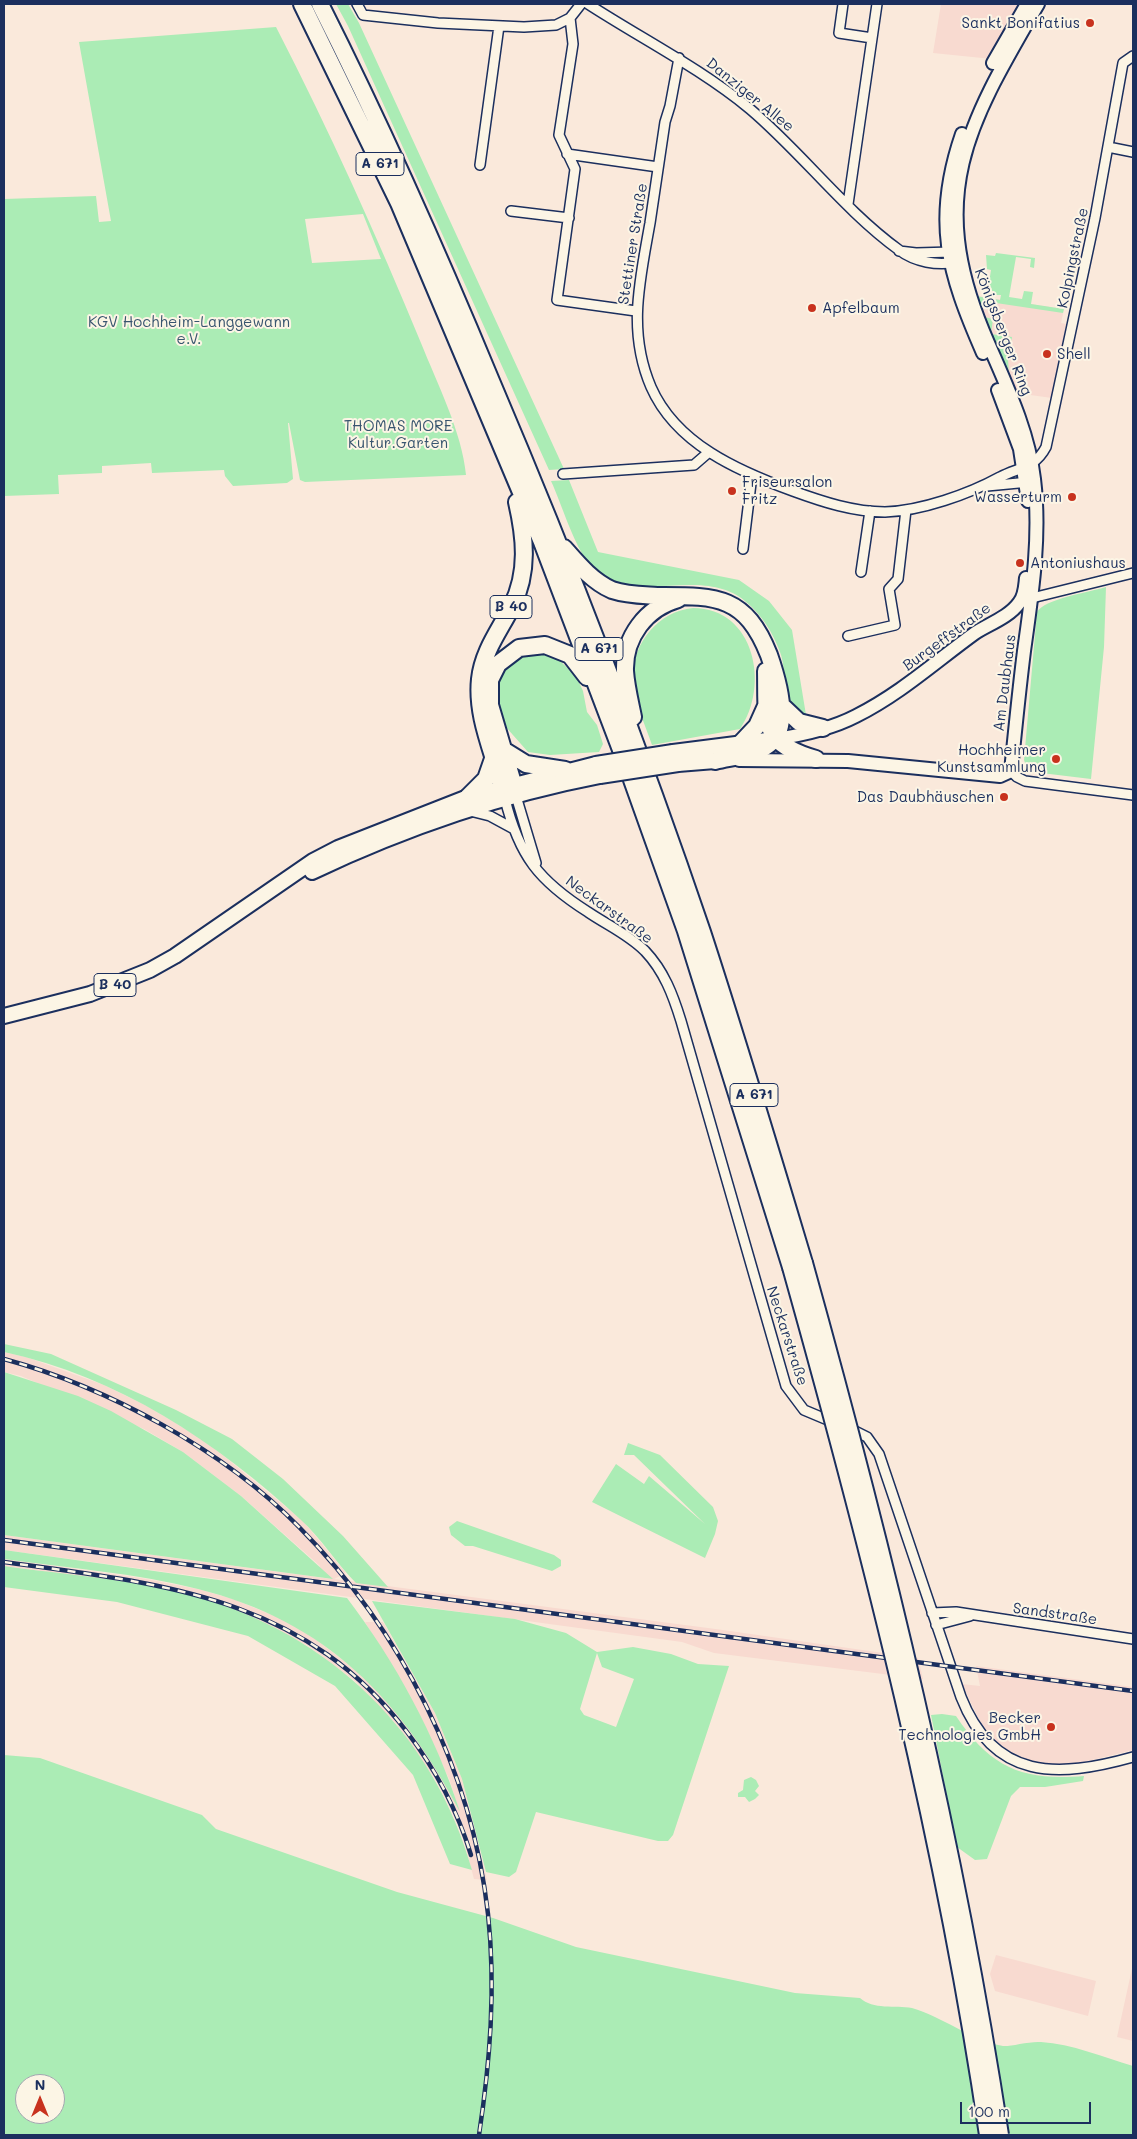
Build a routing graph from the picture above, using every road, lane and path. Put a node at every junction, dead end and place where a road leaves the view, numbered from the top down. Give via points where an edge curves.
1 (302, 4) edge
2 (320, 4) edge
3 (356, 4) edge
4 (581, 4) edge
5 (843, 4) edge
6 (877, 4) edge
7 (1027, 4) edge
8 (1038, 4) edge
9 (593, 5) edge
10 (570, 18) junction
11 (499, 26) junction
12 (872, 38) junction
13 (1133, 56) edge
14 (679, 58) junction
15 (1108, 147) junction
16 (1133, 152) edge
17 (567, 154) junction
18 (480, 165) dead end
19 (658, 167) junction
20 (848, 204) junction
21 (511, 211) dead end
22 (569, 218) junction
23 (899, 251) junction
24 (952, 259) junction
25 (636, 311) junction
26 (709, 452) junction
27 (506, 453) junction
28 (1027, 466) junction
29 (563, 474) dead end
30 (752, 475) junction
31 (1030, 482) junction
32 (984, 486) junction
33 (906, 510) junction
34 (870, 511) junction
35 (556, 538) junction
36 (743, 549) dead end
37 (861, 572) dead end
38 (1133, 573) edge
39 (1028, 595) junction
40 (693, 596) junction
41 (1002, 616) junction
42 (1026, 635) junction
43 (848, 636) dead end
44 (773, 705) junction
45 (605, 709) junction
46 (823, 728) junction
47 (775, 739) junction
48 (741, 743) junction
49 (499, 754) junction
50 (675, 758) junction
51 (816, 759) junction
52 (641, 761) junction
53 (715, 761) junction
54 (565, 770) junction
55 (598, 770) junction
56 (1011, 771) junction
57 (509, 791) junction
58 (1133, 795) edge
59 (467, 804) junction
60 (514, 828) junction
61 (541, 875) junction
62 (4, 1016) edge
63 (797, 1265) junction
64 (932, 1613) junction
65 (973, 1616) junction
66 (936, 1625) junction
67 (1133, 1639) edge
68 (1133, 1757) edge
69 (988, 2135) edge
70 (1000, 2135) edge

1 - 27 highway, A 671 via 398,203
2 - 35 highway, A 671 via 418,210
3 - 11 street via 363,15 438,24
4 - 10 street
5 - 12 street via 839,33
6 - 12 street
7 - 24 main road, Königsberger Ring via 980,88 956,150 948,180 946,224
8 - 24 main road, Königsberger Ring via 995,78 965,150
9 - 14 street, Danziger Allee
10 - 11 street via 556,25
10 - 17 street via 572,44 558,135
11 - 18 street
12 - 20 street
13 - 15 street, Kolpingstraße via 1124,63
14 - 19 street, Stettiner Straße
14 - 20 street, Danziger Allee via 751,110
15 - 16 street
15 - 28 street, Kolpingstraße via 1049,440 1042,455
17 - 19 street
17 - 22 street via 575,169
19 - 25 street, Stettiner Straße
20 - 23 street, Danziger Allee
21 - 22 street
22 - 25 street via 557,300
23 - 24 street
23 - 24 street, Danziger Allee via 931,263
24 - 28 main road, Königsberger Ring via 1024,432
25 - 26 street, Stettiner Straße via 643,364 655,396 675,424
26 - 29 street via 694,465
26 - 30 street, Stettiner Straße
27 - 45 highway, A 671
27 - 49 highway, B 40 via 525,552 523,575 516,597 487,652 480,677 480,704
28 - 31 main road, Königsberger Ring
28 - 32 street, Stettiner Straße
30 - 34 street, Stettiner Straße via 838,506
30 - 36 street
31 - 32 street, Stettiner Straße
31 - 39 main road, Königsberger Ring
32 - 33 street, Stettiner Straße
33 - 34 street, Stettiner Straße
33 - 43 street via 898,579 889,589 895,625
34 - 37 street
35 - 40 highway via 588,574 612,590 640,596
35 - 52 highway, A 671
38 - 39 street
39 - 41 main road, Burgeffstraße
39 - 42 main road, Am Daubhaus
40 - 44 highway via 718,599 740,611 755,625 772,663
40 - 52 highway via 673,600 654,610 640,624 630,642 626,673
41 - 42 main road via 1020,619
41 - 46 main road, Burgeffstraße via 883,702
42 - 56 main road, Am Daubhaus
44 - 46 highway via 799,722
44 - 47 highway via 771,730
44 - 48 highway
45 - 49 highway via 582,668 570,655 545,645 519,648 498,664 490,680
45 - 63 highway, A 671 via 686,931
46 - 47 main road, Burgeffstraße
47 - 48 main road, B 40
47 - 51 highway via 791,751
47 - 53 highway via 766,748
48 - 50 main road, B 40
49 - 54 highway via 526,764
49 - 57 highway
49 - 59 highway, B 40 via 486,779
50 - 53 main road, B 40
50 - 55 main road, B 40, bridge
51 - 53 main road
51 - 56 main road via 996,776
52 - 63 highway, A 671 via 728,1011
54 - 55 main road, B 40
54 - 57 main road, B 40
55 - 57 main road, B 40
56 - 58 street via 1025,781
57 - 59 main road, B 40
57 - 60 street, Neckarstraße
57 - 61 street, Neckarstraße
59 - 60 street
59 - 62 main road, B 40 via 338,848 313,861 150,970 90,994
60 - 61 street, Neckarstraße via 527,858
61 - 64 street, Neckarstraße via 571,900 636,943 667,982 786,1386 804,1410 860,1432 876,1447
63 - 69 highway, A 671, bridge via 904,1703 953,1937
63 - 70 highway, A 671, bridge via 852,1441 917,1707 976,1991
64 - 65 street, Sandstraße via 956,1612
64 - 66 street, Neckarstraße
65 - 66 street, Sandstraße
65 - 67 street, Sandstraße
66 - 68 street, Neckarstraße via 967,1713 980,1733 998,1750 1028,1766 1060,1771 1091,1768

